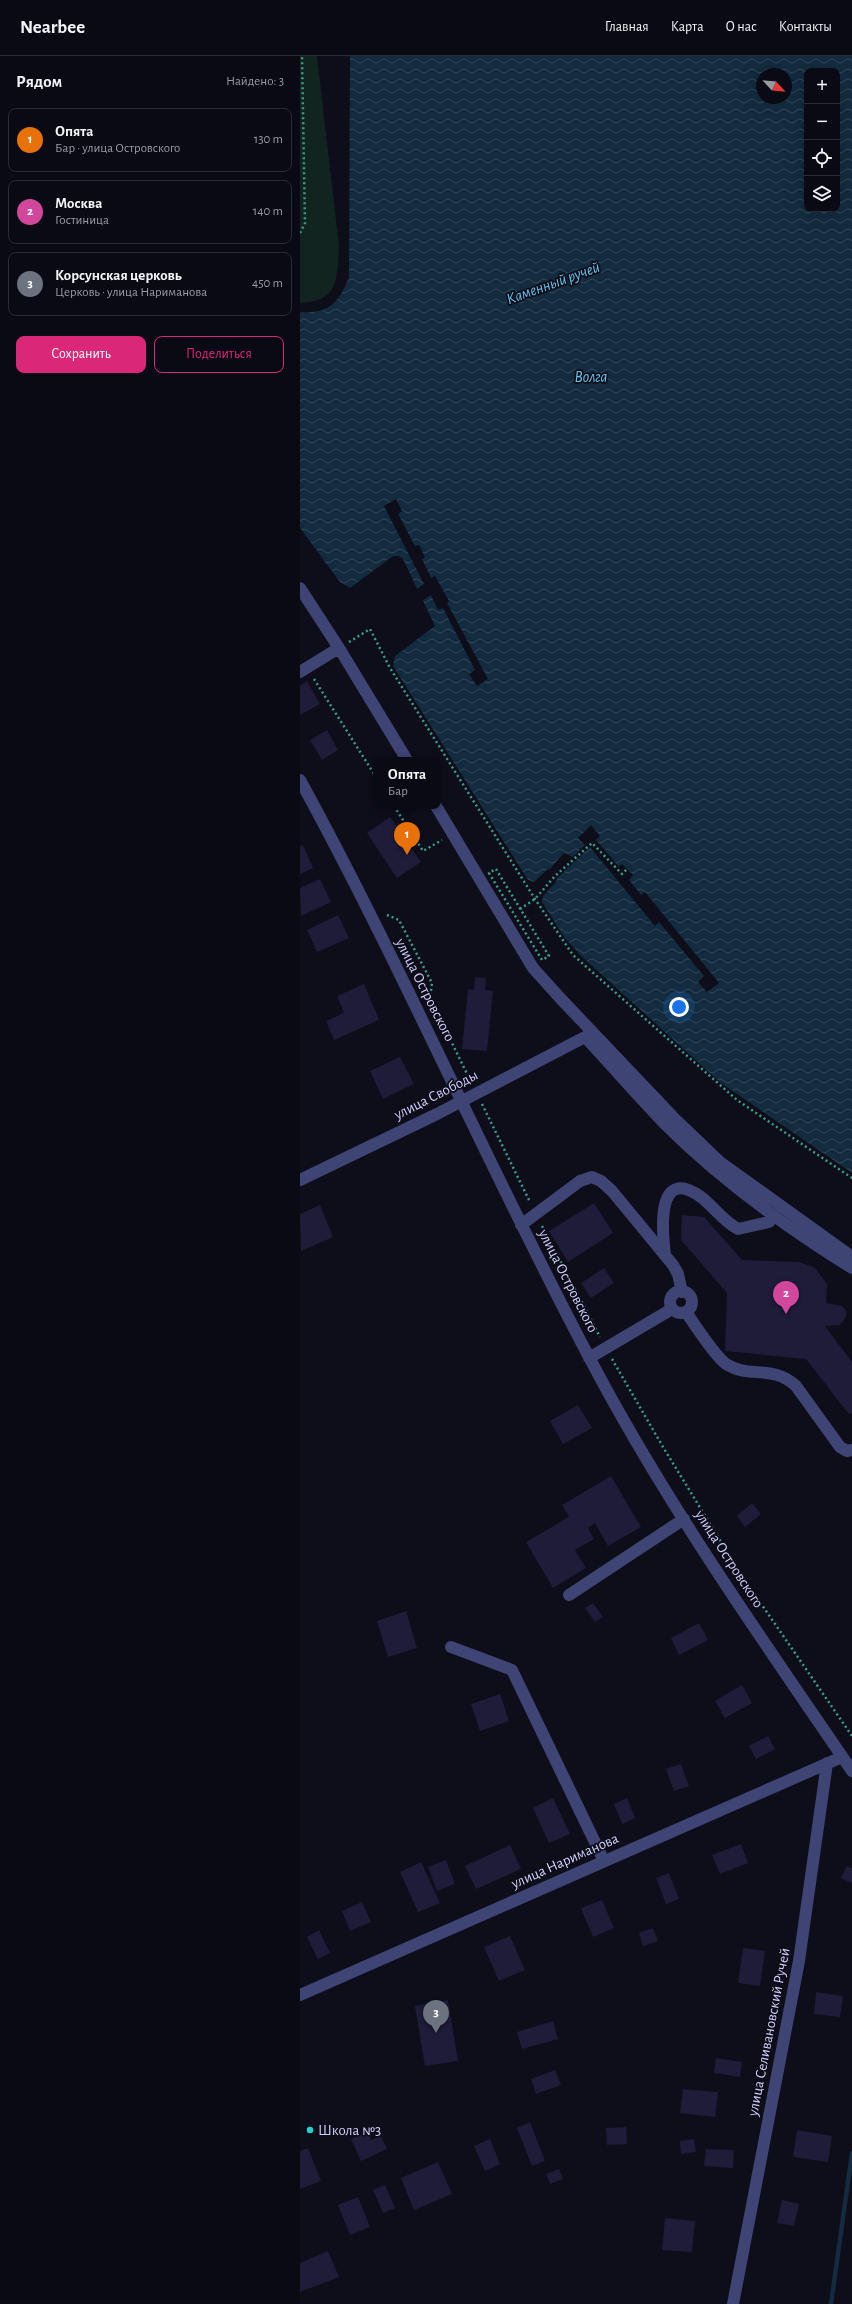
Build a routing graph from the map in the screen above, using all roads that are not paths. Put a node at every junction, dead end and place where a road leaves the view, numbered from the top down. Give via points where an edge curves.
1 (300, 588) edge
2 (338, 648) junction
3 (303, 670) edge
4 (405, 757) edge
5 (300, 780) edge
6 (438, 809) edge
7 (462, 1100) junction
8 (300, 1180) edge
9 (774, 1215) junction
10 (521, 1225) junction
11 (665, 1255) junction
12 (852, 1257) edge
13 (852, 1268) edge
14 (682, 1292) junction
15 (672, 1309) junction
16 (686, 1312) junction
17 (589, 1358) junction
18 (852, 1450) edge
19 (684, 1519) junction
20 (568, 1596) dead end
21 (451, 1646) dead end
22 (842, 1757) junction
23 (827, 1763) junction
24 (852, 1771) edge
25 (604, 1861) junction
26 (300, 1995) edge
27 (733, 2304) edge

1 - 2 street
2 - 3 street
2 - 4 street
5 - 7 street, улица Островского
6 - 12 street via 533,968 560,999 673,1117 720,1162
7 - 8 street, улица Свободы
7 - 9 street, улица Свободы via 585,1037 666,1125
7 - 10 street, улица Островского
9 - 11 street via 769,1222 738,1229 702,1198 688,1189 677,1189 668,1196 664,1208 662,1227
9 - 13 street
10 - 11 street via 580,1181 592,1177 612,1191
10 - 17 street, улица Островского
11 - 14 street via 678,1274
14 - 15 street via 672,1295
14 - 16 street via 688,1294 692,1300 691,1307
15 - 16 street via 678,1313
15 - 17 street
16 - 18 street via 725,1363 746,1371 775,1373 787,1378 796,1386 840,1447 847,1451
17 - 19 street, улица Островского via 645,1458
19 - 20 street
19 - 22 street, улица Островского
21 - 25 street via 512,1670
22 - 23 street, улица Нариманова
22 - 24 street, улица Островского
23 - 25 street, улица Нариманова
23 - 27 street, улица Селивановский Ручей via 799,1961
25 - 26 street, улица Нариманова

